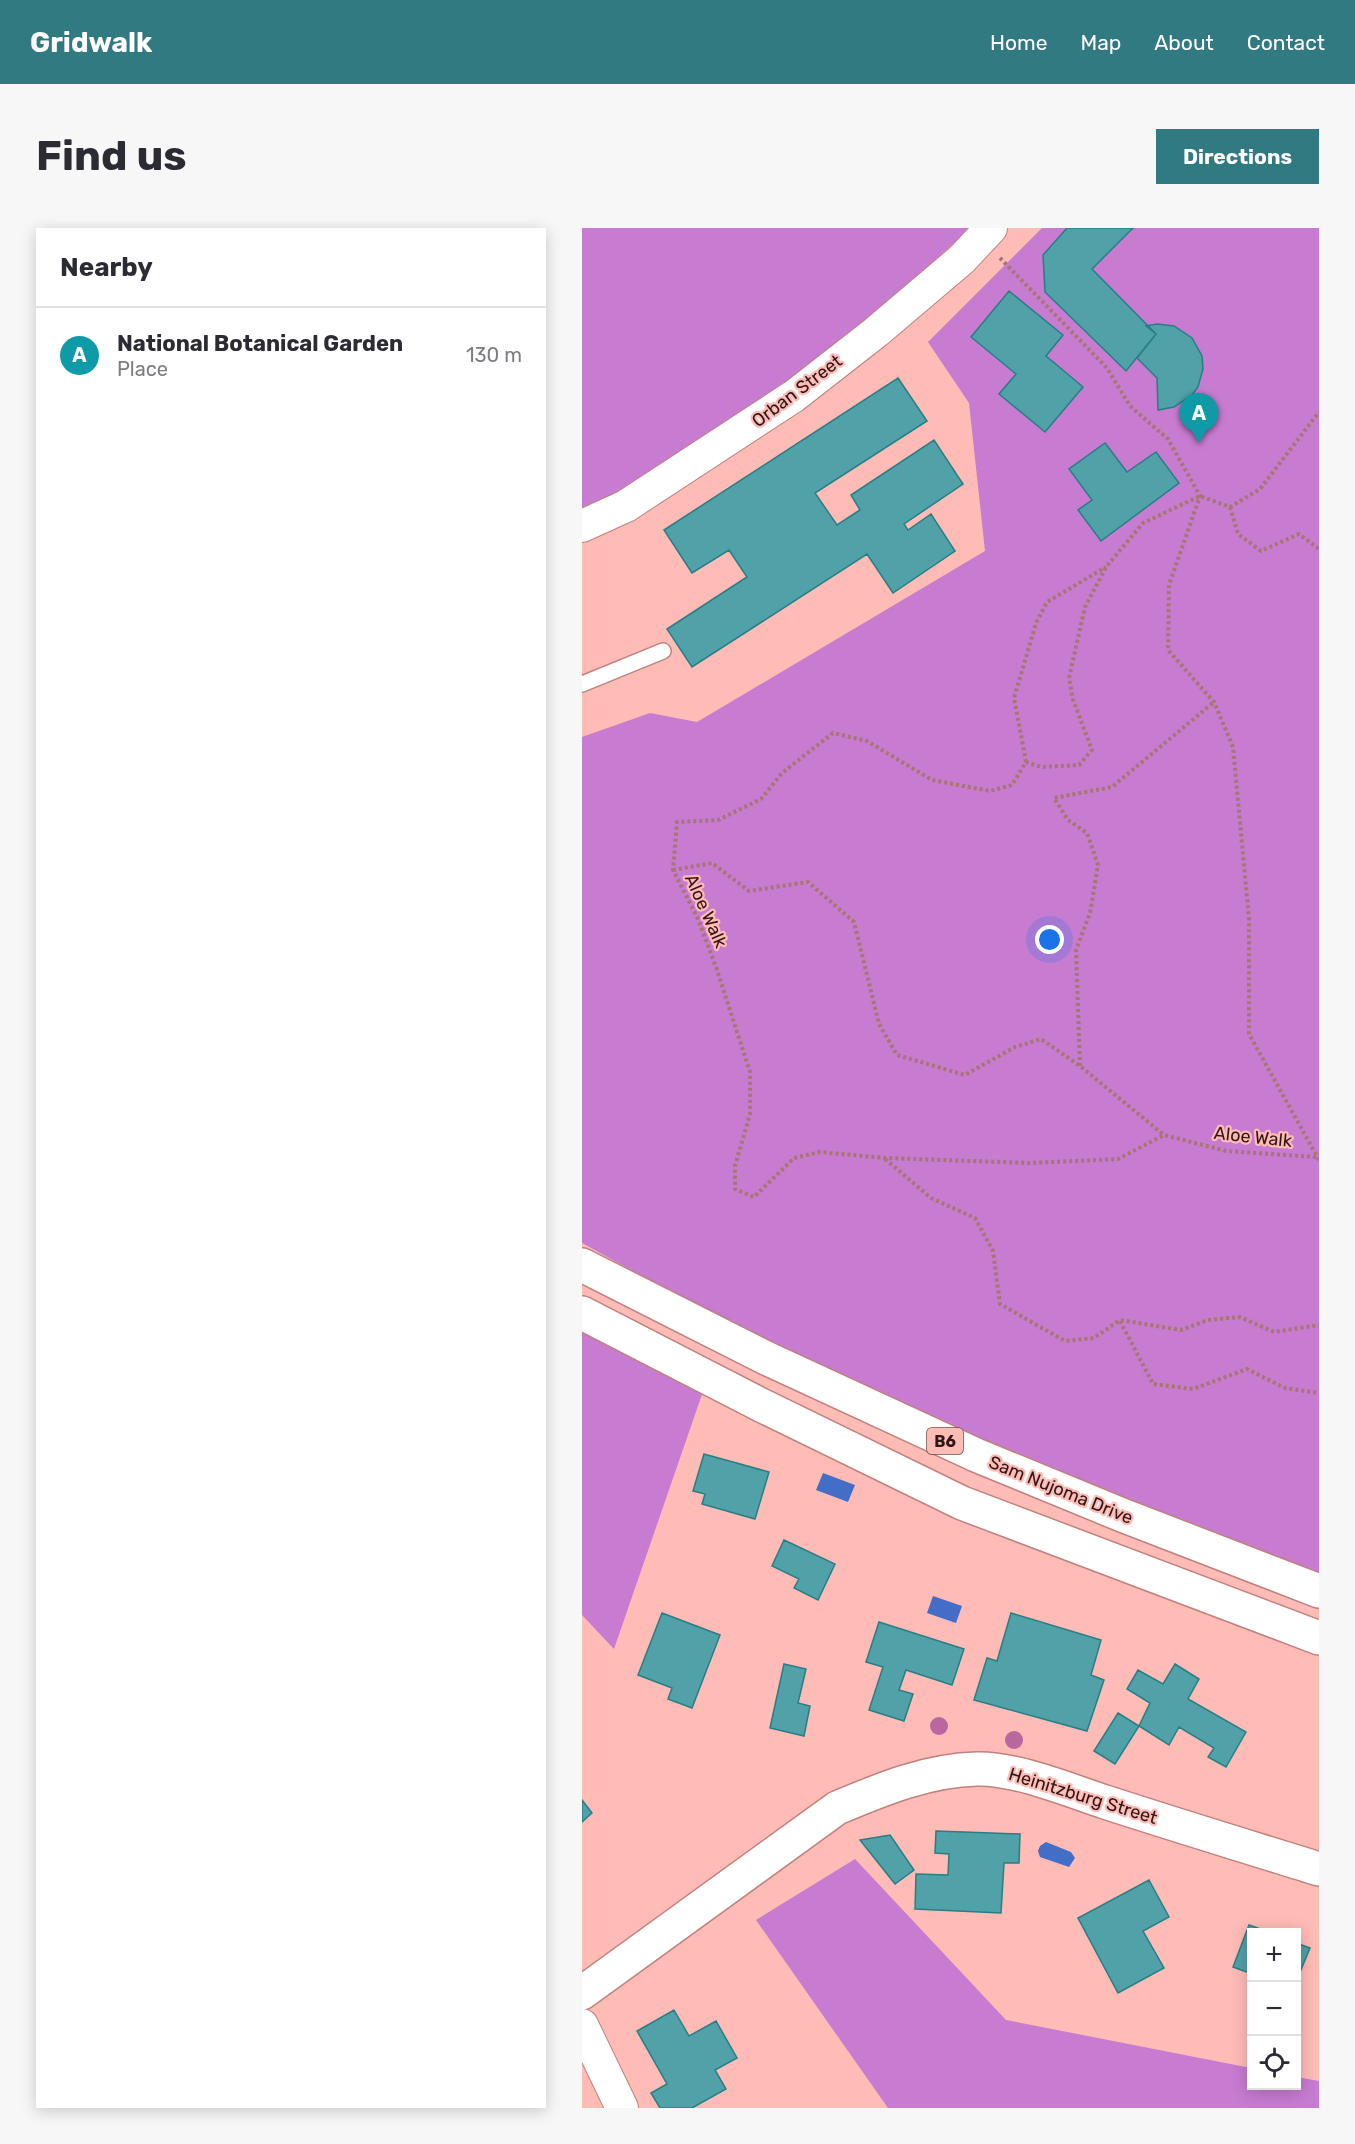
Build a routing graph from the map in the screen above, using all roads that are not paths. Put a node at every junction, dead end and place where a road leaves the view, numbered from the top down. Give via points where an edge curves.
1 (985, 234) edge
2 (582, 526) edge
3 (663, 651) dead end
4 (582, 684) edge
5 (582, 1265) edge
6 (582, 1313) edge
7 (1319, 1591) edge
8 (1319, 1638) edge
9 (1319, 1869) edge
10 (582, 1993) edge
11 (582, 2025) edge
12 (622, 2108) edge

1 - 2 street, Orban Street via 962,259 876,332 794,396 626,506
3 - 4 lane
5 - 7 main road, Sam Nujoma Drive / B6 via 766,1358 976,1455
6 - 8 main road via 962,1503
9 - 10 main road, Heinitzburg Street via 1037,1779 979,1768 948,1772 915,1778 837,1808
11 - 12 street

